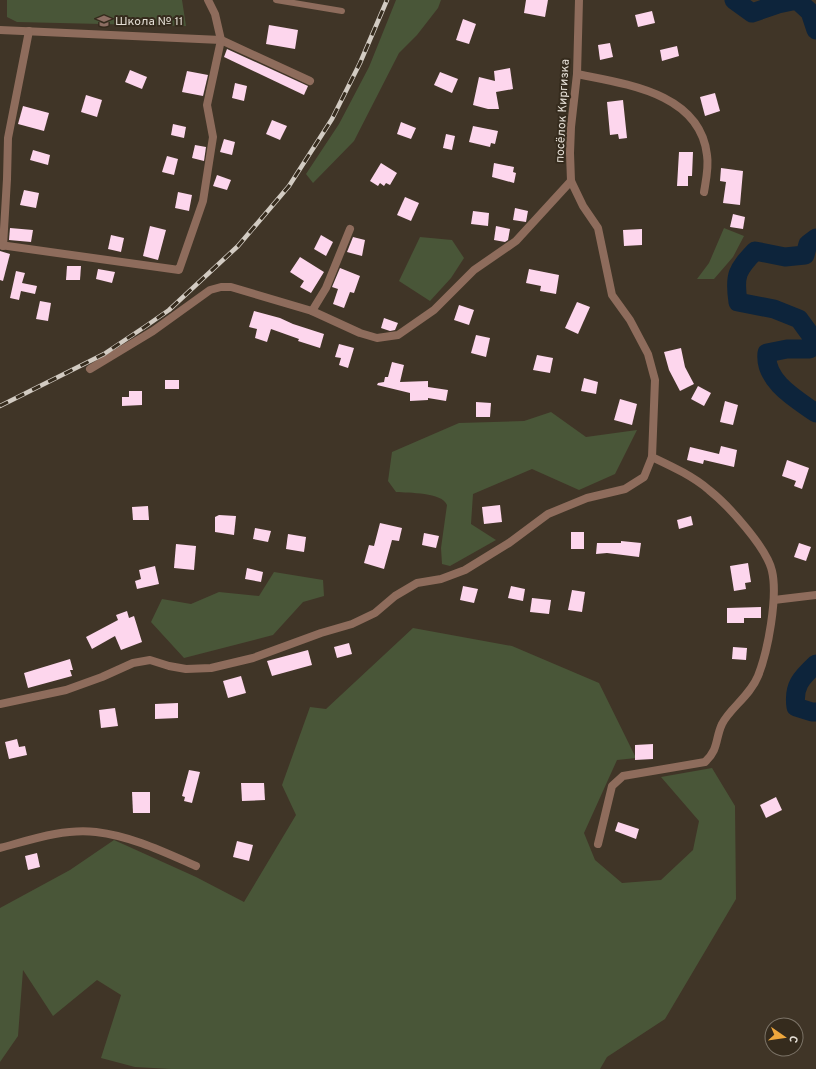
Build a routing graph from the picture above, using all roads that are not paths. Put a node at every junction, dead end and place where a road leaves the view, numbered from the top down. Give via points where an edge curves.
1 (208, 0) edge
2 (276, 0) edge
3 (579, 0) edge
4 (315, 3) edge
5 (342, 10) dead end
6 (0, 30) edge
7 (29, 31) junction
8 (221, 40) junction
9 (576, 74) junction
10 (310, 82) dead end
11 (571, 181) junction
12 (704, 192) dead end
13 (350, 229) dead end
14 (1, 246) edge
15 (312, 310) junction
16 (90, 369) dead end
17 (652, 457) junction
18 (816, 595) edge
19 (774, 600) junction
20 (0, 704) edge
21 (598, 844) dead end
22 (0, 848) edge
23 (196, 866) dead end

1 - 8 street via 215,14
2 - 4 lane
3 - 9 street, посёлок Киргизка
4 - 5 lane
6 - 7 street
7 - 8 street
7 - 14 street via 8,138
8 - 10 street
8 - 14 street via 207,105 213,137 203,202 179,270
9 - 11 street, посёлок Киргизка via 570,127
9 - 12 street via 646,90 671,101 684,111 693,120 706,147 708,157
11 - 15 street via 516,241 474,270 434,310 398,335 377,338 360,333
11 - 17 street, посёлок Киргизка via 583,206 598,228 612,296 630,320 648,354 655,380
13 - 15 street via 326,288
15 - 16 street via 230,287 220,287 210,290 153,331
17 - 19 street via 709,490 752,535 772,570
17 - 20 street, посёлок Киргизка via 644,477 635,484 587,498 548,514 465,570 440,579 417,583 395,596 375,613 352,624 321,632 253,658 211,668 186,669 150,660 133,663 102,678 66,690
18 - 19 street
19 - 21 street via 758,676 753,687 722,724 712,756 705,762 623,776 617,780 612,786
22 - 23 street via 45,837 95,832 152,847

